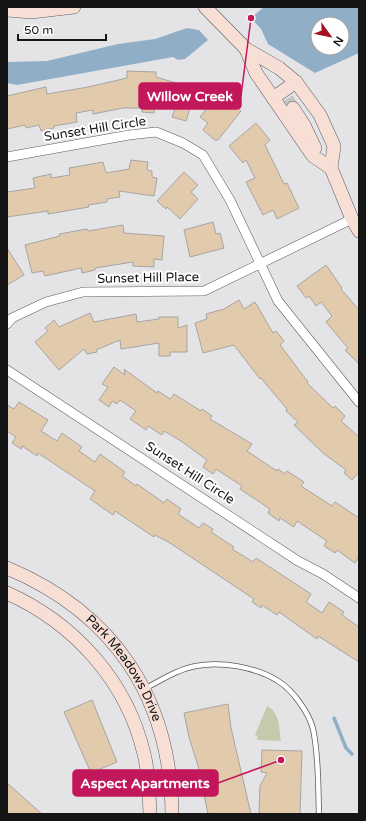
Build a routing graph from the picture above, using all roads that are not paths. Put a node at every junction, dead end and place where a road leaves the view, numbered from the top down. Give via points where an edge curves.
1 (74, 7) edge
2 (205, 7) edge
3 (7, 10) edge
4 (246, 49) junction
5 (296, 82) junction
6 (287, 103) junction
7 (313, 105) junction
8 (7, 157) edge
9 (327, 165) junction
10 (352, 219) junction
11 (359, 230) edge
12 (261, 264) junction
13 (7, 324) edge
14 (7, 370) edge
15 (359, 402) edge
16 (7, 568) edge
17 (7, 593) edge
18 (359, 598) edge
19 (143, 690) junction
20 (150, 814) edge
21 (172, 814) edge
22 (319, 814) edge

1 - 3 main road via 31,12
2 - 4 main road
4 - 5 main road via 279,68
4 - 6 main road via 256,73
5 - 6 main road
5 - 7 main road
6 - 7 main road
6 - 9 main road
6 - 9 main road via 313,156
7 - 9 main road via 334,146
8 - 12 street, Sunset Hill Circle via 156,132 183,143 204,155 230,200
9 - 10 main road
10 - 11 main road
10 - 12 street, Sunset Hill Place
12 - 13 street, Sunset Hill Place via 204,291 83,292 46,302 12,318
12 - 15 street, Sunset Hill Circle via 278,301
14 - 18 street, Sunset Hill Circle via 298,561
16 - 19 main road, Park Meadows Drive via 38,582 62,597 94,623 124,657
17 - 20 main road, Park Meadows Drive via 54,619 94,656 116,686 136,728 144,754
19 - 21 main road, Park Meadows Drive via 163,734 169,764
19 - 22 lane via 173,674 196,666 222,664 253,670 278,681 291,692 313,728

